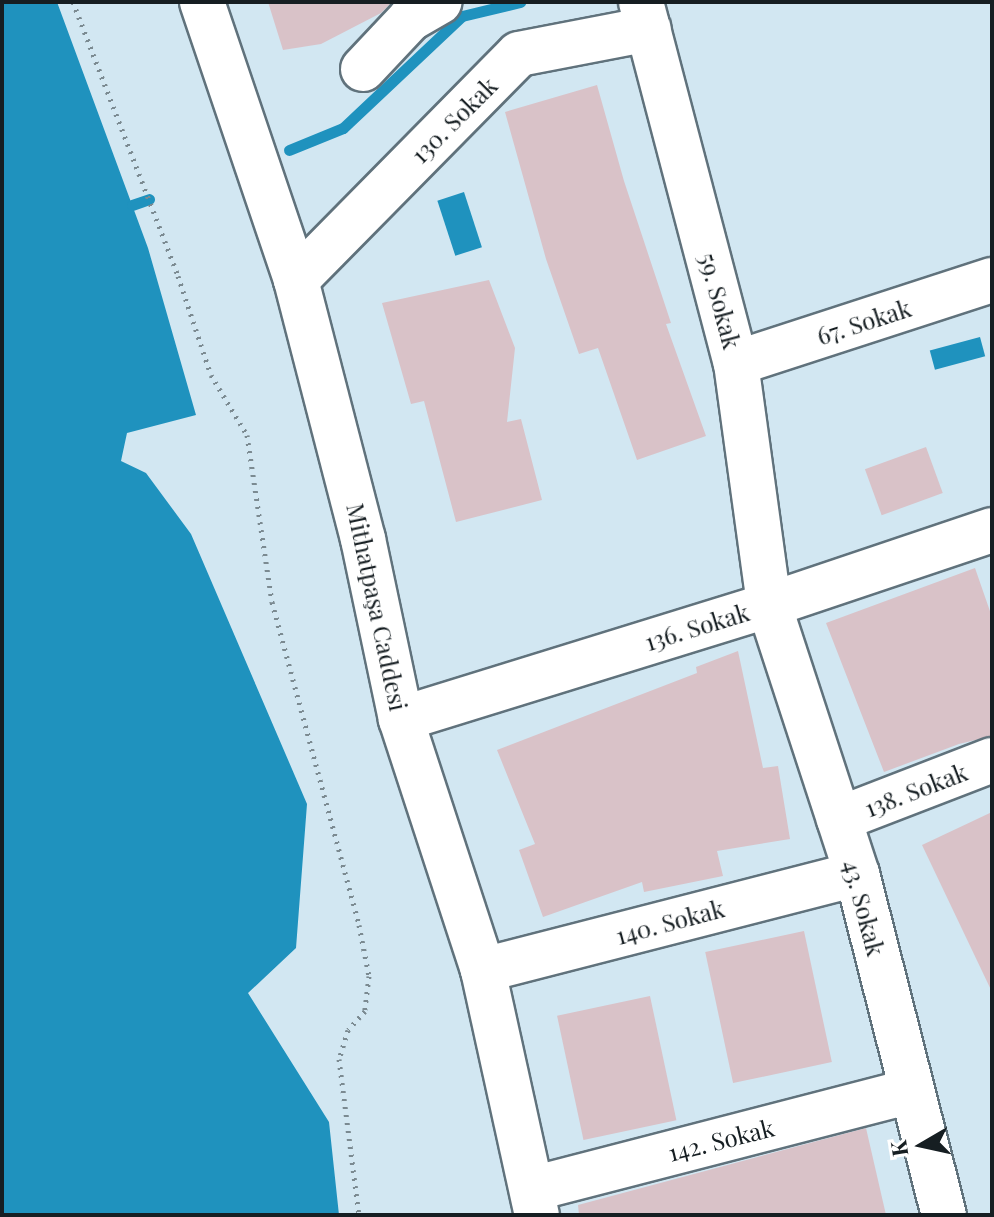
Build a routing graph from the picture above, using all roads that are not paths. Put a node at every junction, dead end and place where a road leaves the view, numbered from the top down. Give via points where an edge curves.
1 (202, 2) edge
2 (440, 2) edge
3 (645, 16) edge
4 (390, 18) edge
5 (363, 69) dead end
6 (296, 280) junction
7 (992, 280) edge
8 (736, 363) junction
9 (989, 540) edge
10 (769, 605) junction
11 (401, 719) junction
12 (992, 760) edge
13 (839, 819) junction
14 (857, 874) junction
15 (483, 970) junction
16 (910, 1091) junction
17 (534, 1202) edge
18 (944, 1215) edge

1 - 6 street, Mithatpaşa Caddesi
2 - 4 street via 410,19
3 - 6 street, 130. Sokak via 519,54
3 - 8 street, 59. Sokak
4 - 5 street
6 - 11 street, Mithatpaşa Caddesi via 363,539
7 - 8 street, 67. Sokak
8 - 10 street, 59. Sokak
9 - 10 street, 136. Sokak
10 - 11 street, 136. Sokak
10 - 13 street, 43. Sokak
11 - 15 street, Mithatpaşa Caddesi
12 - 13 street, 138. Sokak
13 - 14 street, 43. Sokak
14 - 15 street, 140. Sokak
14 - 16 street, 43. Sokak
15 - 17 street, Mithatpaşa Caddesi
16 - 17 street, 142. Sokak
16 - 18 street, 43. Sokak

